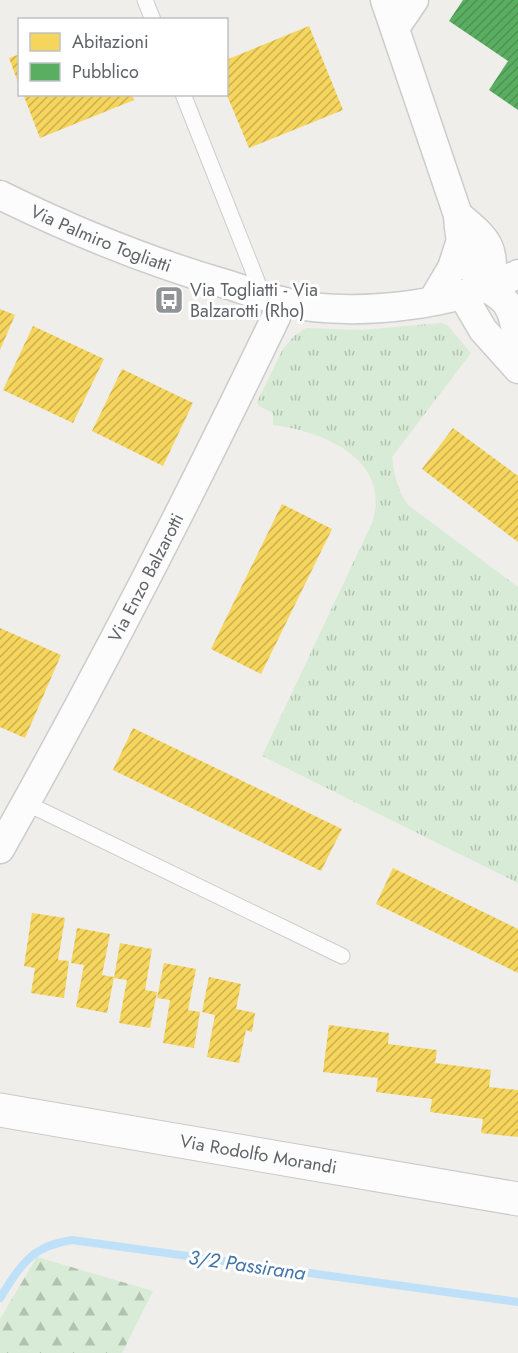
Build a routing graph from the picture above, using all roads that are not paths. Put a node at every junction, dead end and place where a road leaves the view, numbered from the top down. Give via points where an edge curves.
1 (145, 0) edge
2 (385, 0) edge
3 (414, 0) edge
4 (152, 18) edge
5 (395, 28) junction
6 (184, 96) edge
7 (0, 195) edge
8 (459, 229) junction
9 (518, 274) edge
10 (475, 291) junction
11 (272, 299) junction
12 (433, 300) junction
13 (517, 323) edge
14 (518, 363) edge
15 (518, 369) edge
16 (26, 802) junction
17 (0, 849) edge
18 (342, 956) dead end
19 (0, 1110) edge
20 (518, 1199) edge

1 - 4 lane
2 - 5 street
3 - 5 street
5 - 8 street
6 - 11 lane
7 - 11 street, Via Palmiro Togliatti via 139,257
8 - 10 street via 488,243 492,254 493,271
8 - 12 street via 452,268
9 - 10 street, Via Palmiro Togliatti
10 - 12 street, Via Palmiro Togliatti
10 - 13 street via 508,305
10 - 15 street via 483,330
11 - 12 street, Via Palmiro Togliatti via 335,309 371,309
11 - 16 street, Via Enzo Balzarotti via 276,317 230,415 132,610
13 - 14 street
16 - 17 street, Via Enzo Balzarotti
16 - 18 lane
19 - 20 street, Via Rodolfo Morandi

